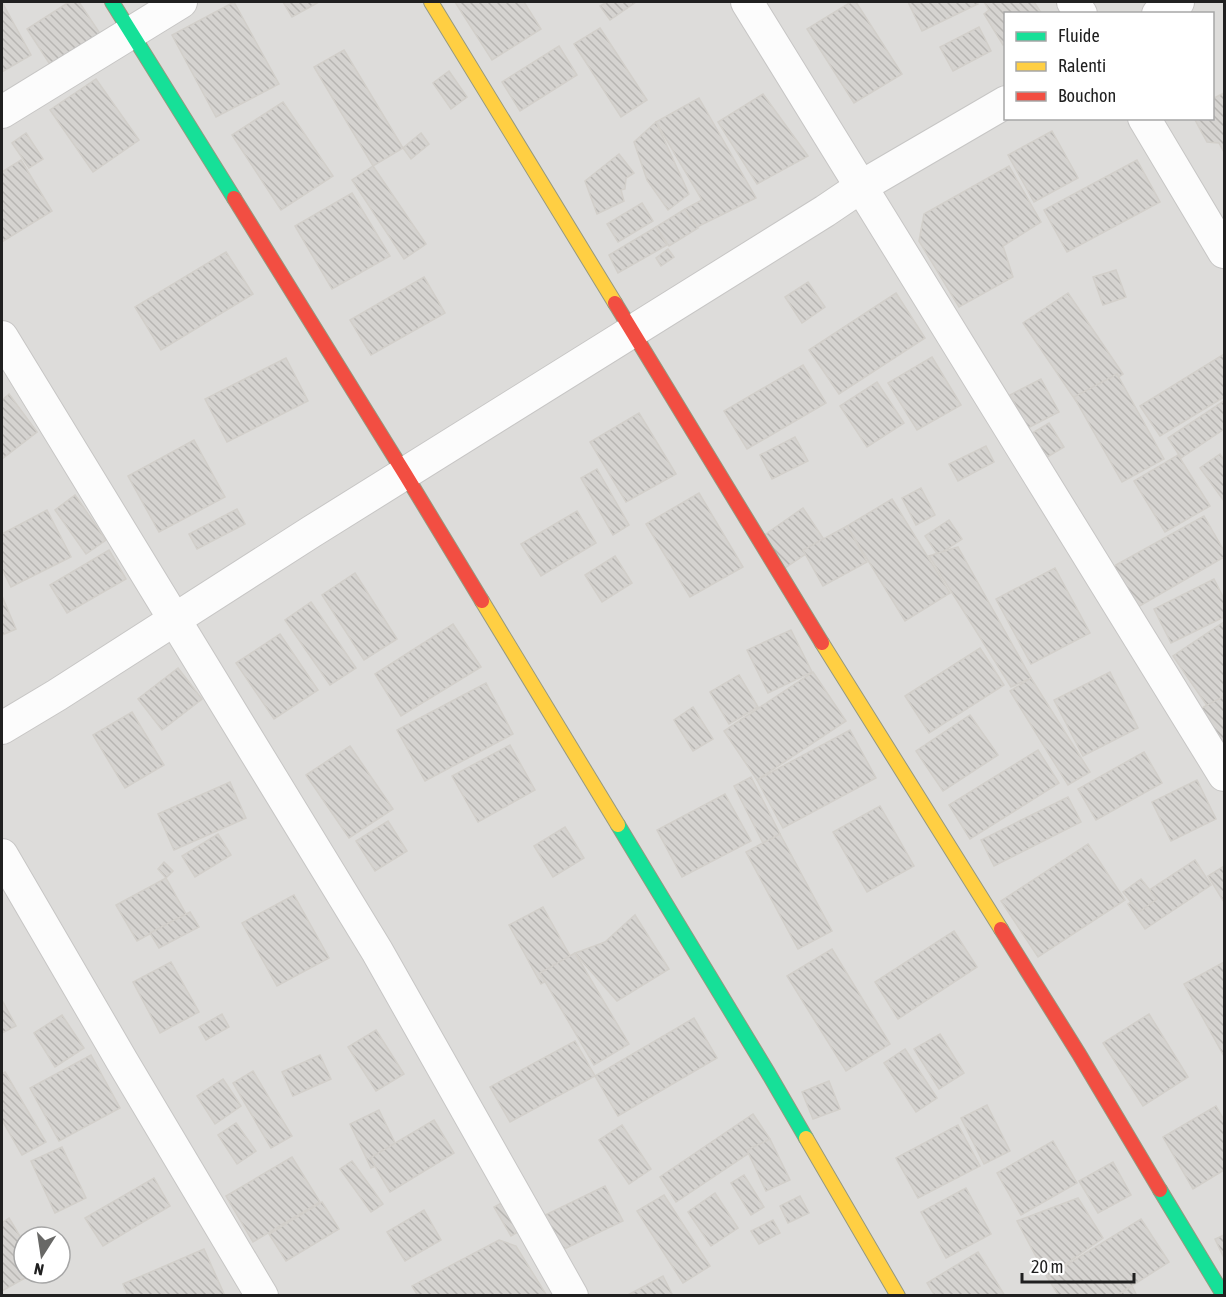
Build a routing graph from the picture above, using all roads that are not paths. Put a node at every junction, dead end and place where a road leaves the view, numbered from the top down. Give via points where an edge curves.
1 (112, 2) edge
2 (181, 2) edge
3 (431, 2) edge
4 (747, 2) edge
5 (1178, 2) edge
6 (1161, 12) edge
7 (131, 32) junction
8 (1004, 103) edge
9 (2, 112) edge
10 (1145, 120) edge
11 (862, 186) junction
12 (1224, 252) edge
13 (633, 332) junction
14 (2, 337) edge
15 (405, 474) junction
16 (174, 619) junction
17 (2, 728) edge
18 (1224, 776) edge
19 (2, 855) edge
20 (262, 1296) edge
21 (572, 1296) edge
22 (898, 1296) edge
23 (1224, 1296) edge

1 - 7 street
2 - 7 street
3 - 13 street
4 - 11 street
5 - 6 street
7 - 9 street
7 - 15 street
8 - 11 street
10 - 12 street
11 - 13 street
11 - 18 street
13 - 15 street
13 - 23 street
14 - 16 street
15 - 16 street
15 - 22 street via 767,1071
16 - 17 street
16 - 21 street via 376,951
19 - 20 street

